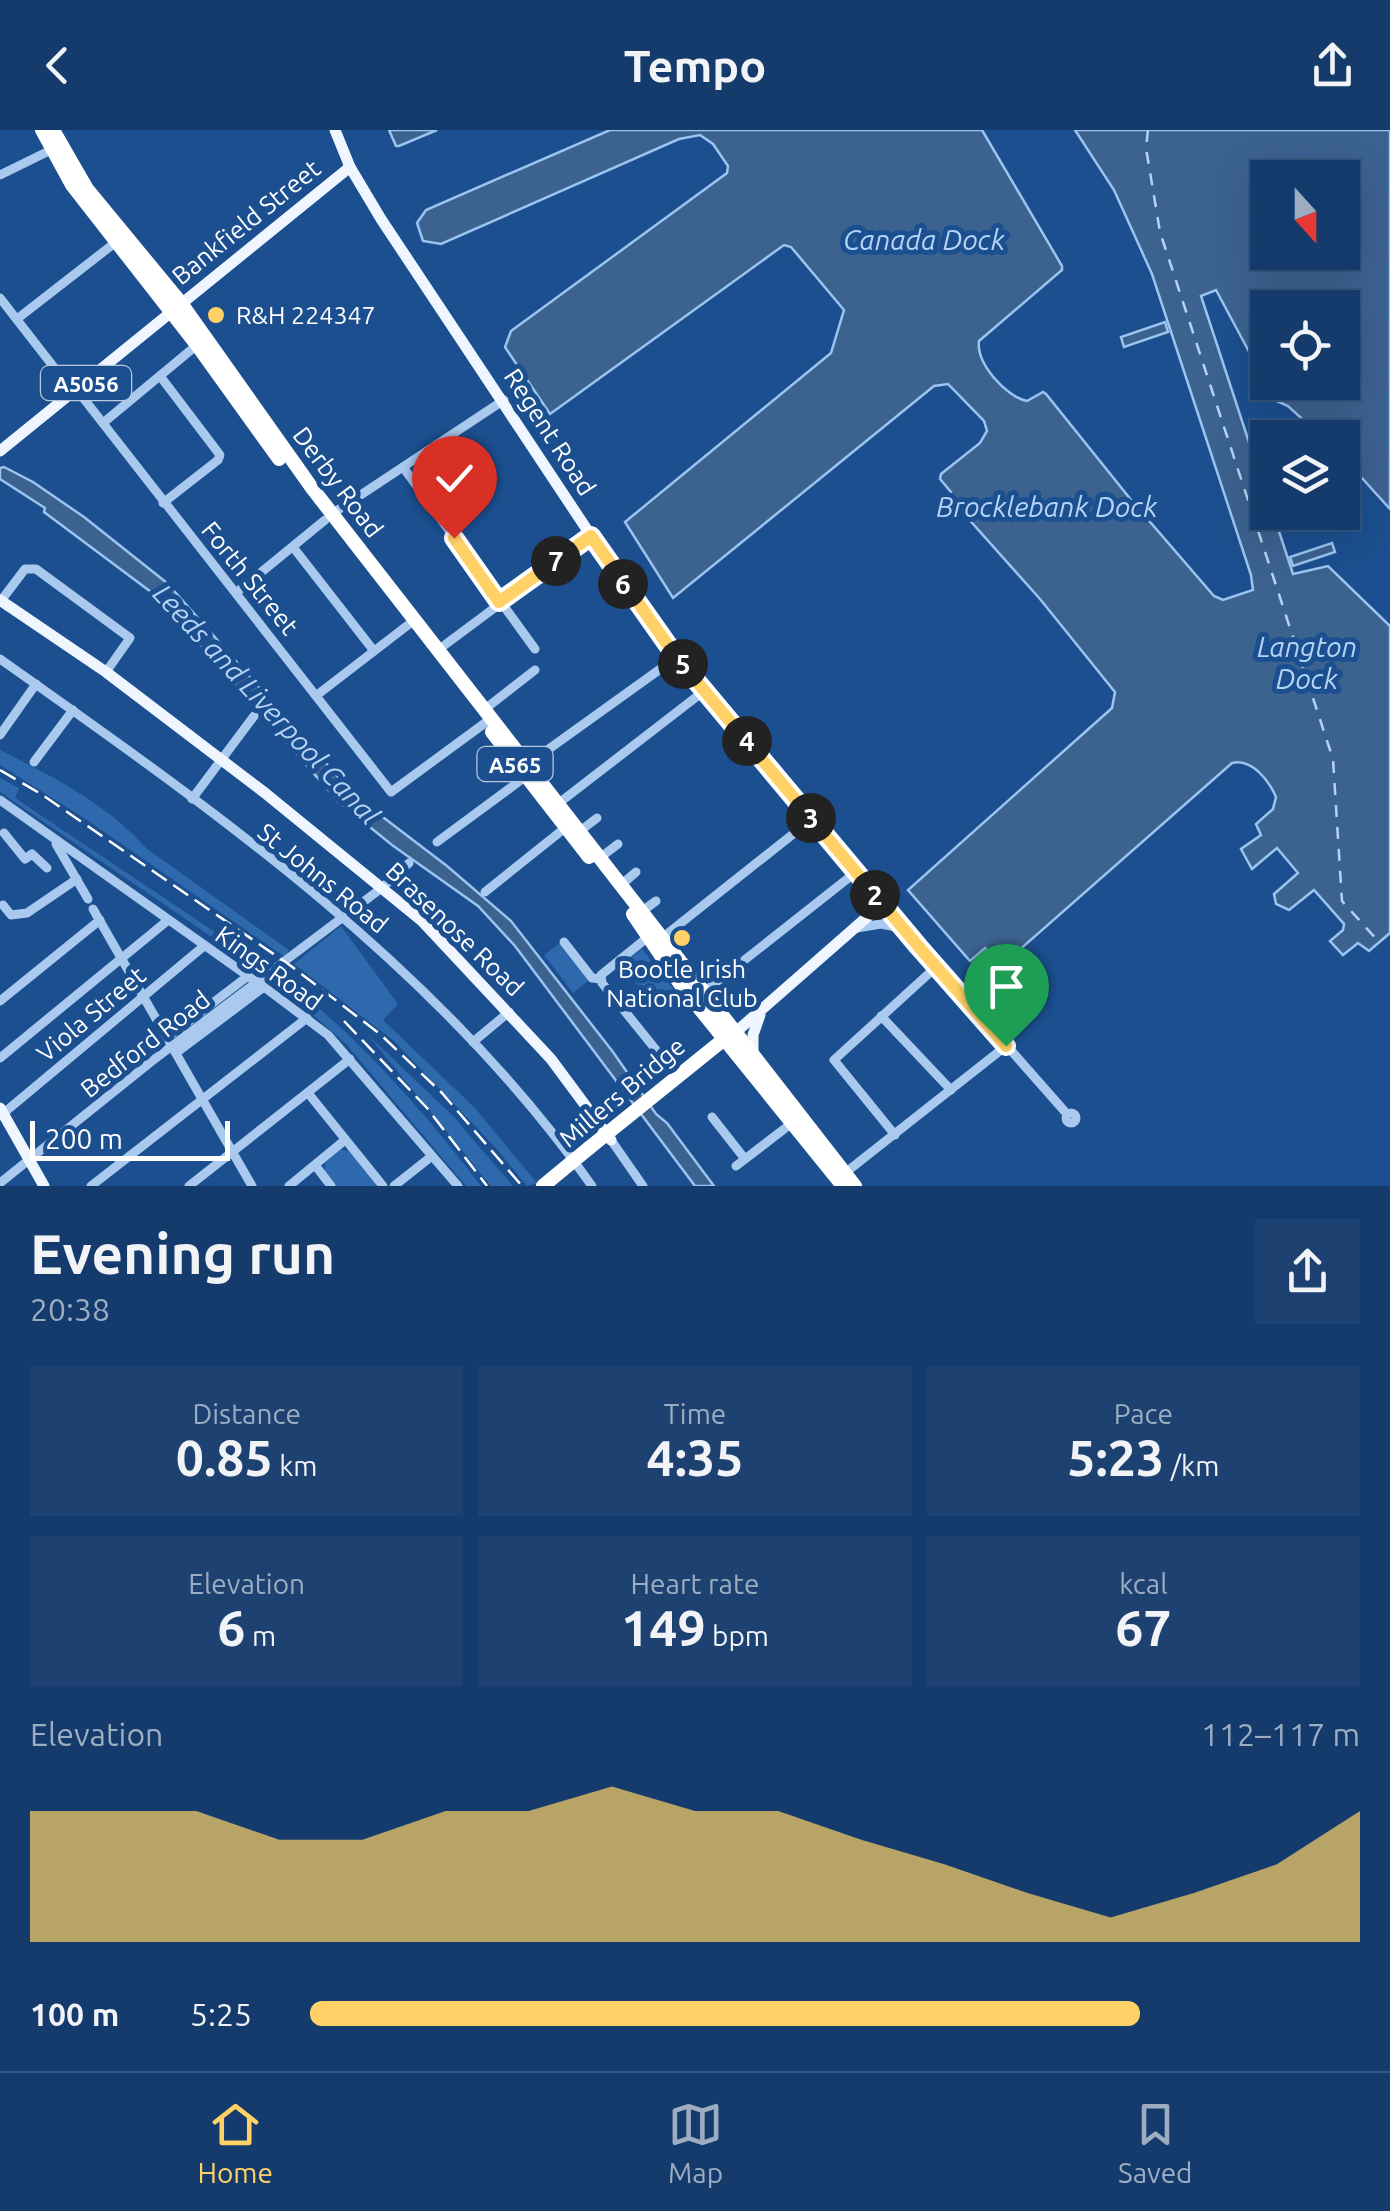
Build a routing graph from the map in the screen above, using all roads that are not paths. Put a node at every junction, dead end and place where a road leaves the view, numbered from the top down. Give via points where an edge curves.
1 (42, 130) edge
2 (52, 130) edge
3 (336, 130) edge
4 (51, 150) junction
5 (350, 167) junction
6 (0, 174) edge
7 (116, 242) junction
8 (0, 298) edge
9 (175, 307) junction
10 (16, 319) junction
11 (197, 346) junction
12 (214, 369) junction
13 (160, 376) junction
14 (75, 392) junction
15 (504, 400) junction
16 (103, 424) junction
17 (0, 452) edge
18 (404, 467) junction
19 (163, 503) junction
20 (329, 517) junction
21 (591, 536) junction
22 (293, 547) junction
23 (237, 592) junction
24 (0, 601) edge
25 (499, 602) junction
26 (408, 625) junction
27 (438, 650) junction
28 (535, 650) dead end
29 (374, 651) junction
30 (677, 658) junction
31 (0, 659) edge
32 (535, 670) dead end
33 (106, 672) junction
34 (36, 684) junction
35 (704, 690) junction
36 (318, 696) junction
37 (73, 710) junction
38 (254, 716) dead end
39 (485, 716) junction
40 (0, 735) edge
41 (221, 761) junction
42 (34, 762) dead end
43 (527, 770) junction
44 (192, 799) junction
45 (0, 800) edge
46 (559, 803) junction
47 (25, 818) junction
48 (598, 818) dead end
49 (812, 819) junction
50 (573, 830) junction
51 (2, 834) edge
52 (55, 841) junction
53 (437, 842) dead end
54 (618, 844) dead end
55 (601, 857) junction
56 (409, 863) dead end
57 (47, 868) dead end
58 (636, 872) dead end
59 (856, 872) junction
60 (77, 880) junction
61 (621, 885) junction
62 (383, 887) junction
63 (484, 892) dead end
64 (656, 900) dead end
65 (882, 904) junction
66 (3, 905) dead end
67 (642, 912) junction
68 (343, 917) junction
69 (168, 921) junction
70 (102, 924) junction
71 (854, 928) junction
72 (904, 928) junction
73 (655, 938) junction
74 (564, 942) dead end
75 (204, 946) junction
76 (122, 958) junction
77 (936, 967) junction
78 (248, 976) junction
79 (601, 979) junction
80 (264, 987) junction
81 (141, 992) junction
82 (704, 992) junction
83 (0, 1001) edge
84 (764, 1007) junction
85 (509, 1012) junction
86 (881, 1016) junction
87 (307, 1018) junction
88 (729, 1037) junction
89 (473, 1042) junction
90 (172, 1046) junction
91 (1006, 1046) junction
92 (0, 1058) edge
93 (350, 1059) junction
94 (750, 1059) junction
95 (669, 1066) dead end
96 (951, 1090) junction
97 (308, 1092) junction
98 (203, 1100) junction
99 (1, 1112) edge
100 (1067, 1114) dead end
101 (712, 1117) dead end
102 (792, 1123) junction
103 (611, 1135) junction
104 (894, 1135) junction
105 (346, 1140) junction
106 (232, 1151) junction
107 (592, 1151) junction
108 (432, 1156) junction
109 (30, 1160) junction
110 (315, 1166) junction
111 (844, 1180) edge
112 (0, 1183) edge
113 (396, 1185) edge
114 (44, 1186) edge
115 (91, 1186) edge
116 (189, 1186) edge
117 (252, 1186) edge
118 (289, 1186) edge
119 (331, 1186) edge
120 (383, 1186) edge
121 (458, 1186) edge
122 (543, 1186) edge
123 (556, 1186) edge
124 (592, 1186) edge
125 (644, 1186) edge
126 (856, 1186) edge

1 - 4 highway, Derby Road / A565
2 - 9 highway via 87,190
3 - 5 main road, Regent Road
4 - 6 street
4 - 7 highway, Derby Road / A565
5 - 9 main road, Bankfield Street / A5056
5 - 15 main road, Regent Road
7 - 9 highway, Derby Road / A565
7 - 10 street
8 - 10 street, Forth Street
9 - 11 highway, Derby Road / A565
9 - 12 highway
9 - 14 main road, A5056
9 - 20 highway, Derby Road / A565
10 - 14 street, Forth Street
11 - 12 highway, Derby Road / A565
11 - 13 street
12 - 20 highway, Derby Road / A565
13 - 16 street
13 - 19 street via 220,455
14 - 16 street, Forth Street
14 - 17 main road, A5056
15 - 18 street
15 - 21 main road, Regent Road
16 - 19 street, Forth Street
18 - 20 street
18 - 25 street
19 - 23 street, Forth Street
20 - 22 street
20 - 26 highway, Derby Road / A565
20 - 27 highway, Derby Road / A565
21 - 25 street
21 - 30 main road, Regent Road
22 - 23 street
22 - 29 street
23 - 36 street, Forth Street
24 - 33 main road, Brasenose Road
24 - 33 street via 25,569 36,569 130,638
25 - 27 street
25 - 28 street
26 - 29 street
26 - 39 highway, Derby Road / A565
27 - 39 highway, Derby Road / A565
29 - 36 street
30 - 35 main road, Regent Road
30 - 43 street
31 - 34 street, St Johns Road
32 - 39 street
33 - 41 main road, Brasenose Road
34 - 37 street, St Johns Road
34 - 40 street
35 - 46 street
35 - 49 main road, Regent Road
36 - 39 street, Forth Street via 391,792
37 - 42 street
37 - 44 street, St Johns Road
38 - 41 street
39 - 43 highway, Derby Road / A565
41 - 44 street
41 - 62 main road, Brasenose Road
43 - 46 highway, Derby Road / A565
43 - 50 highway, Derby Road / A565
43 - 53 street
44 - 68 street, St Johns Road
45 - 47 street, Kings Road
46 - 50 highway, Derby Road / A565
47 - 51 street
47 - 52 street, Kings Road
48 - 50 street
49 - 59 main road, Regent Road
49 - 73 street
50 - 55 highway, Derby Road / A565
50 - 63 street
50 - 73 highway, Derby Road / A565
51 - 57 street via 26,859
52 - 60 street
52 - 69 street, Kings Road
54 - 55 street
55 - 61 highway, Derby Road / A565
56 - 62 street, Bedford Road
58 - 61 street
59 - 65 main road, Regent Road
59 - 82 street
60 - 66 street via 26,912 12,915
60 - 70 street
61 - 67 highway, Derby Road / A565
62 - 68 street, Bedford Road
62 - 85 main road, Brasenose Road
64 - 67 street
65 - 71 main road, Millers Bridge
65 - 72 street, Regent Road
67 - 73 highway, Derby Road / A565
68 - 89 street, St Johns Road
68 - 90 street, Bedford Road
69 - 75 street, Kings Road
69 - 76 street
70 - 76 street
70 - 83 street
71 - 72 street
71 - 84 main road, Millers Bridge
72 - 77 street, Regent Road
73 - 79 street
73 - 82 highway, Derby Road / A565
73 - 88 highway, Derby Road / A565
74 - 79 street via 592,978
75 - 78 street, Kings Road
75 - 81 street, Viola Street
76 - 81 street
76 - 92 street
77 - 86 street
77 - 91 street, Regent Road
78 - 80 street, Kings Road, bridge
78 - 90 street, Bedford Road
79 - 95 street
80 - 87 street, Kings Road
80 - 90 street, Bedford Road
81 - 90 street
81 - 99 street, Viola Street
82 - 88 highway, Derby Road / A565
84 - 88 main road, Millers Bridge
84 - 94 main road
85 - 89 street
85 - 103 main road, Brasenose Road
86 - 96 street
86 - 104 street via 834,1062
87 - 93 street, Kings Road
87 - 98 street
88 - 94 highway, Derby Road / A565
88 - 103 highway, Millers Bridge
89 - 124 street, St Johns Road
90 - 98 street
90 - 109 street, Bedford Road
91 - 96 street
91 - 100 street, Regent Road
93 - 97 street
93 - 108 street, Kings Road
94 - 102 highway, Derby Road / A565
94 - 111 highway, Derby Road / A565
96 - 104 street
97 - 105 street
97 - 106 street
98 - 106 street
98 - 115 street
99 - 109 main road
101 - 102 street via 741,1162
102 - 111 highway, Derby Road / A565
103 - 107 highway, Millers Bridge
103 - 125 street
104 - 111 street
105 - 110 street
105 - 120 street
106 - 116 street
106 - 117 street
107 - 122 highway, Millers Bridge, bridge
107 - 123 highway, Millers Bridge
108 - 113 street
108 - 121 street, Kings Road
109 - 112 street, Bedford Road
109 - 114 main road
110 - 118 street
110 - 119 street
111 - 126 highway, Derby Road / A565

